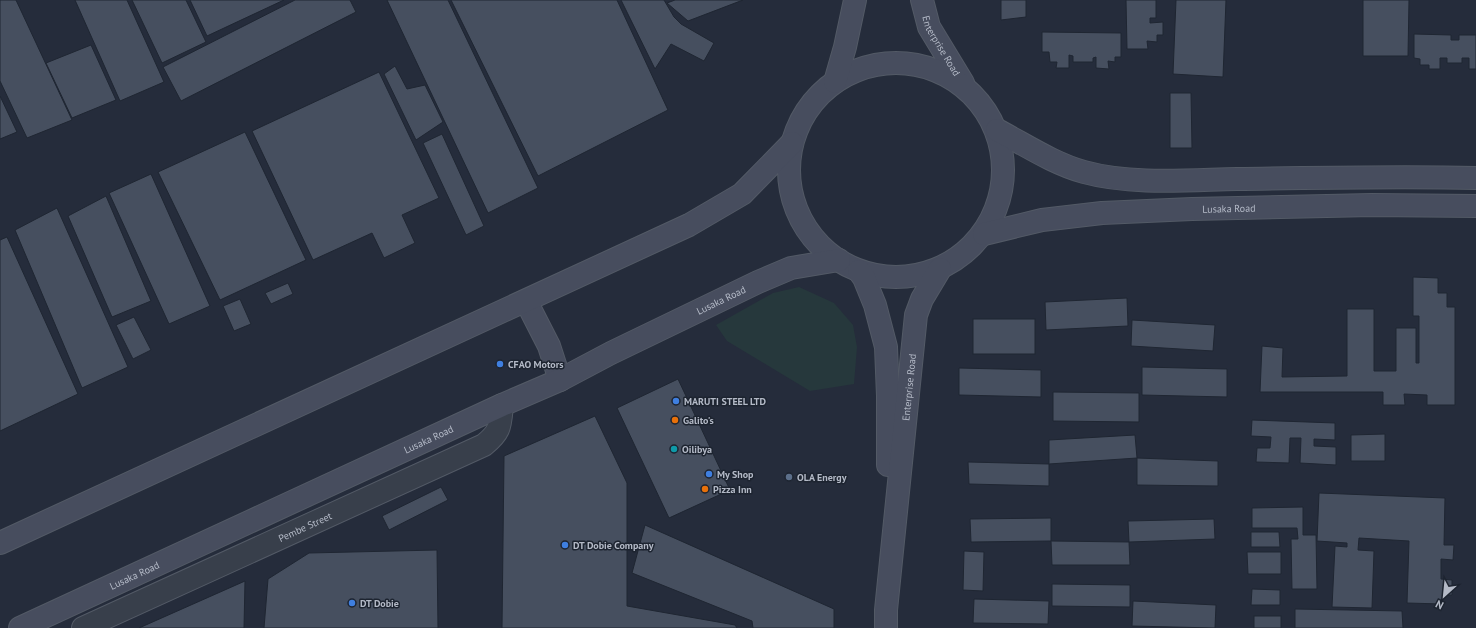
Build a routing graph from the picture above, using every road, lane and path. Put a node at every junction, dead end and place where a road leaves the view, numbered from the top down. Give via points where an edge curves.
1 (855, 0) edge
2 (922, 0) edge
3 (834, 82) junction
4 (967, 89) junction
5 (997, 130) junction
6 (792, 143) junction
7 (1476, 178) edge
8 (1476, 206) edge
9 (984, 234) junction
10 (838, 260) junction
11 (940, 269) junction
12 (859, 271) junction
13 (526, 301) junction
14 (560, 380) junction
15 (502, 405) junction
16 (895, 512) junction
17 (0, 543) edge
18 (20, 628) edge
19 (83, 628) edge
20 (886, 628) edge

1 - 3 main road
2 - 4 main road, Enterprise Road via 929,27
3 - 4 main road via 860,69 888,63 916,64 943,73
3 - 6 main road via 807,109
4 - 5 main road via 983,106
5 - 7 main road via 1059,162 1083,172 1112,178
5 - 9 main road via 1004,157 1004,184 997,210
6 - 10 main road via 789,170 792,197 802,222 818,243
6 - 13 main road via 736,198 689,225
8 - 9 main road, Lusaka Road via 1192,209 1102,213 1042,220
9 - 11 main road via 964,254
10 - 12 main road
10 - 14 main road, Lusaka Road via 791,268 758,282
11 - 12 main road via 913,276 893,277
11 - 16 main road, Enterprise Road via 922,299 916,315
12 - 16 main road, Enterprise Road via 874,305 886,347 888,468
13 - 14 main road via 543,333
13 - 17 main road
14 - 15 main road, Lusaka Road
15 - 18 main road, Lusaka Road
15 - 19 street, Pembe Street via 496,435 484,445
16 - 20 main road, Enterprise Road

